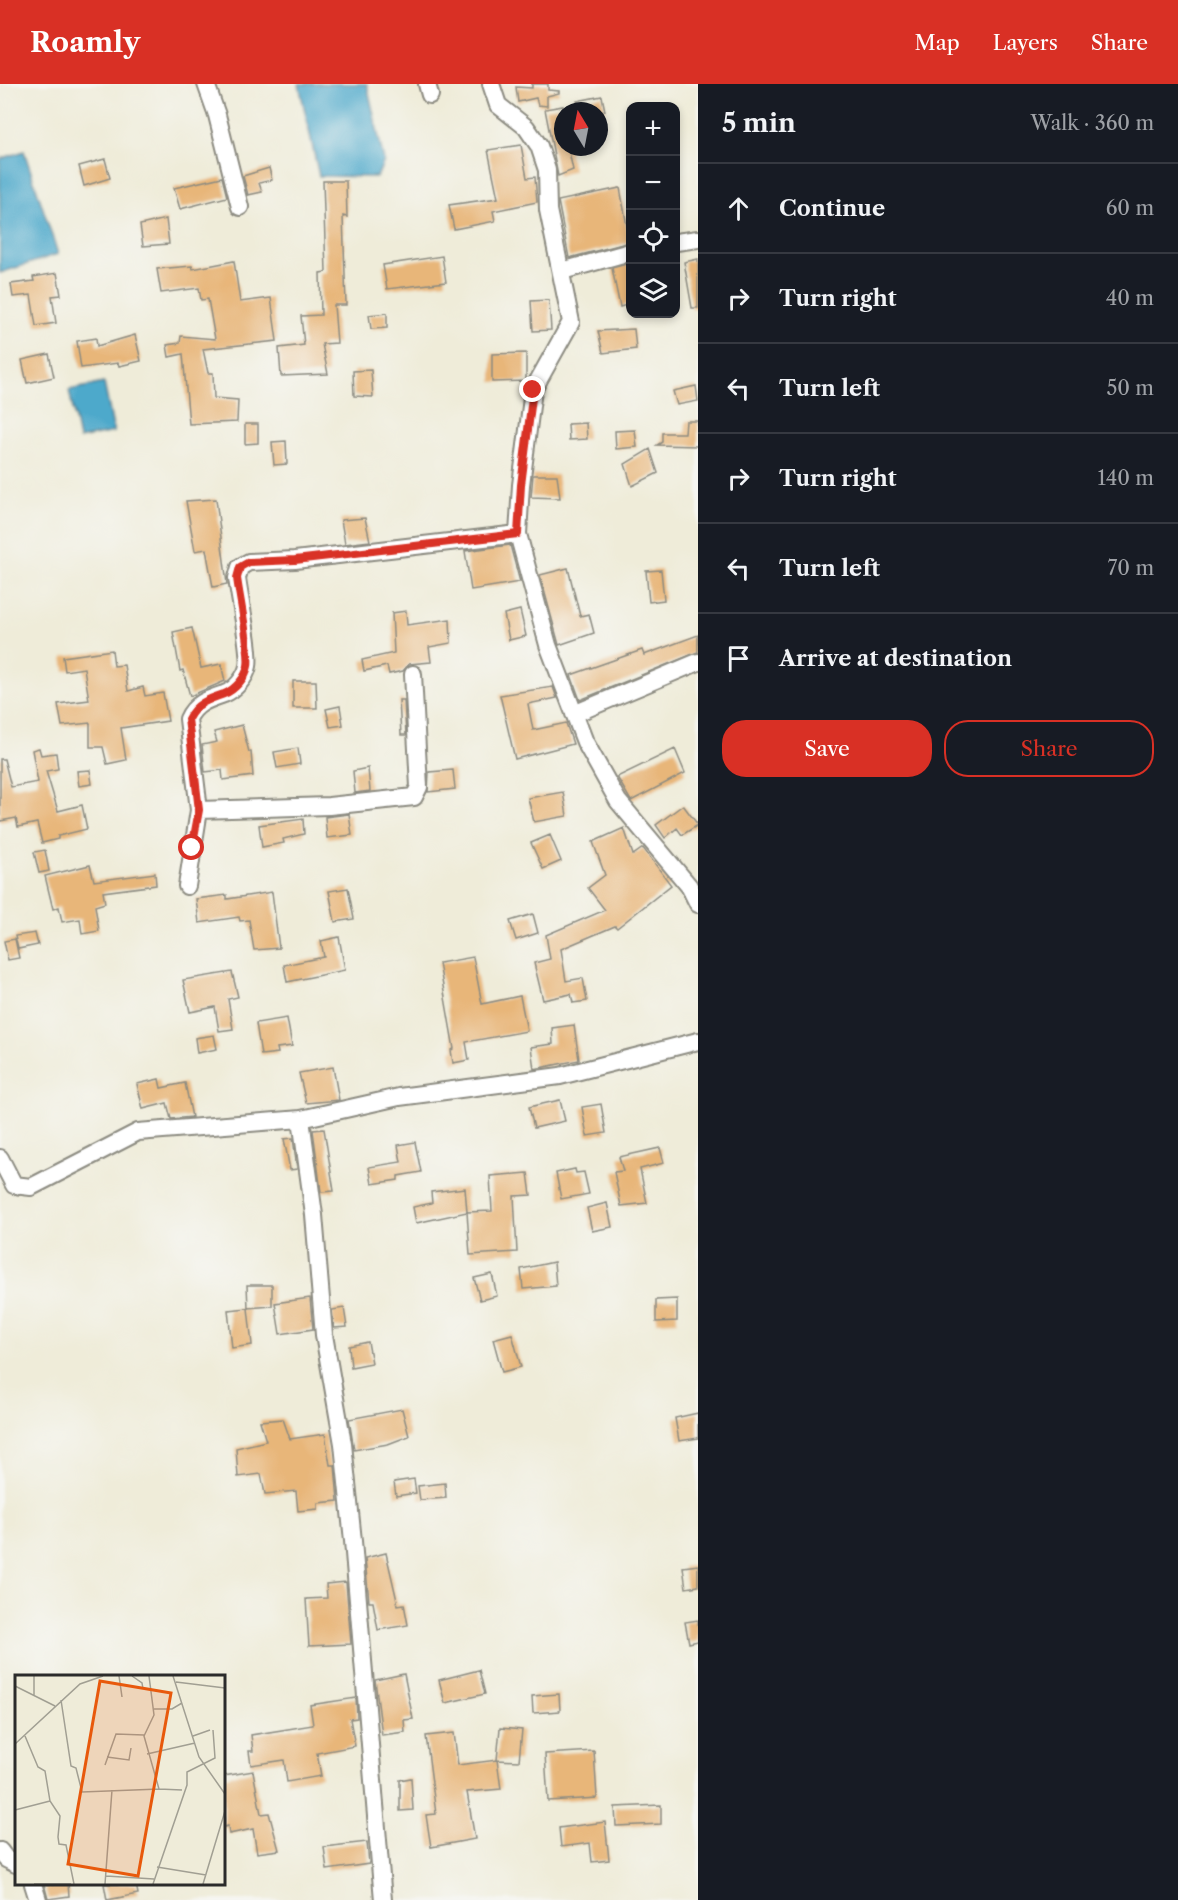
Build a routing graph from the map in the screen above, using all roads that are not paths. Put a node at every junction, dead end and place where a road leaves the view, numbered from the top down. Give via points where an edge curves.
1 (206, 84) edge
2 (491, 84) edge
3 (240, 207) dead end
4 (698, 239) edge
5 (680, 241) edge
6 (626, 253) edge
7 (562, 271) junction
8 (518, 534) junction
9 (698, 662) edge
10 (413, 674) dead end
11 (574, 714) junction
12 (199, 810) junction
13 (187, 886) dead end
14 (698, 904) edge
15 (698, 1041) edge
16 (301, 1119) junction
17 (0, 1158) edge
18 (0, 1851) edge
19 (15, 1864) edge
20 (33, 1885) edge
21 (38, 1900) edge
22 (383, 1900) edge

1 - 3 street
2 - 7 street via 498,105 526,127 539,146 548,170 548,210
4 - 5 street
6 - 7 street
7 - 8 street via 571,322 533,390
8 - 11 street via 548,645
8 - 12 street via 249,562 240,567 237,578 248,665 234,687 210,697 192,710 188,719
9 - 11 street
10 - 12 street via 419,787 414,797 329,806
11 - 14 street via 618,801 689,886
12 - 13 street
15 - 16 street via 560,1076 399,1097
16 - 17 street via 138,1132 31,1186 14,1185
16 - 22 street via 324,1335 343,1444
18 - 19 street
20 - 21 street

